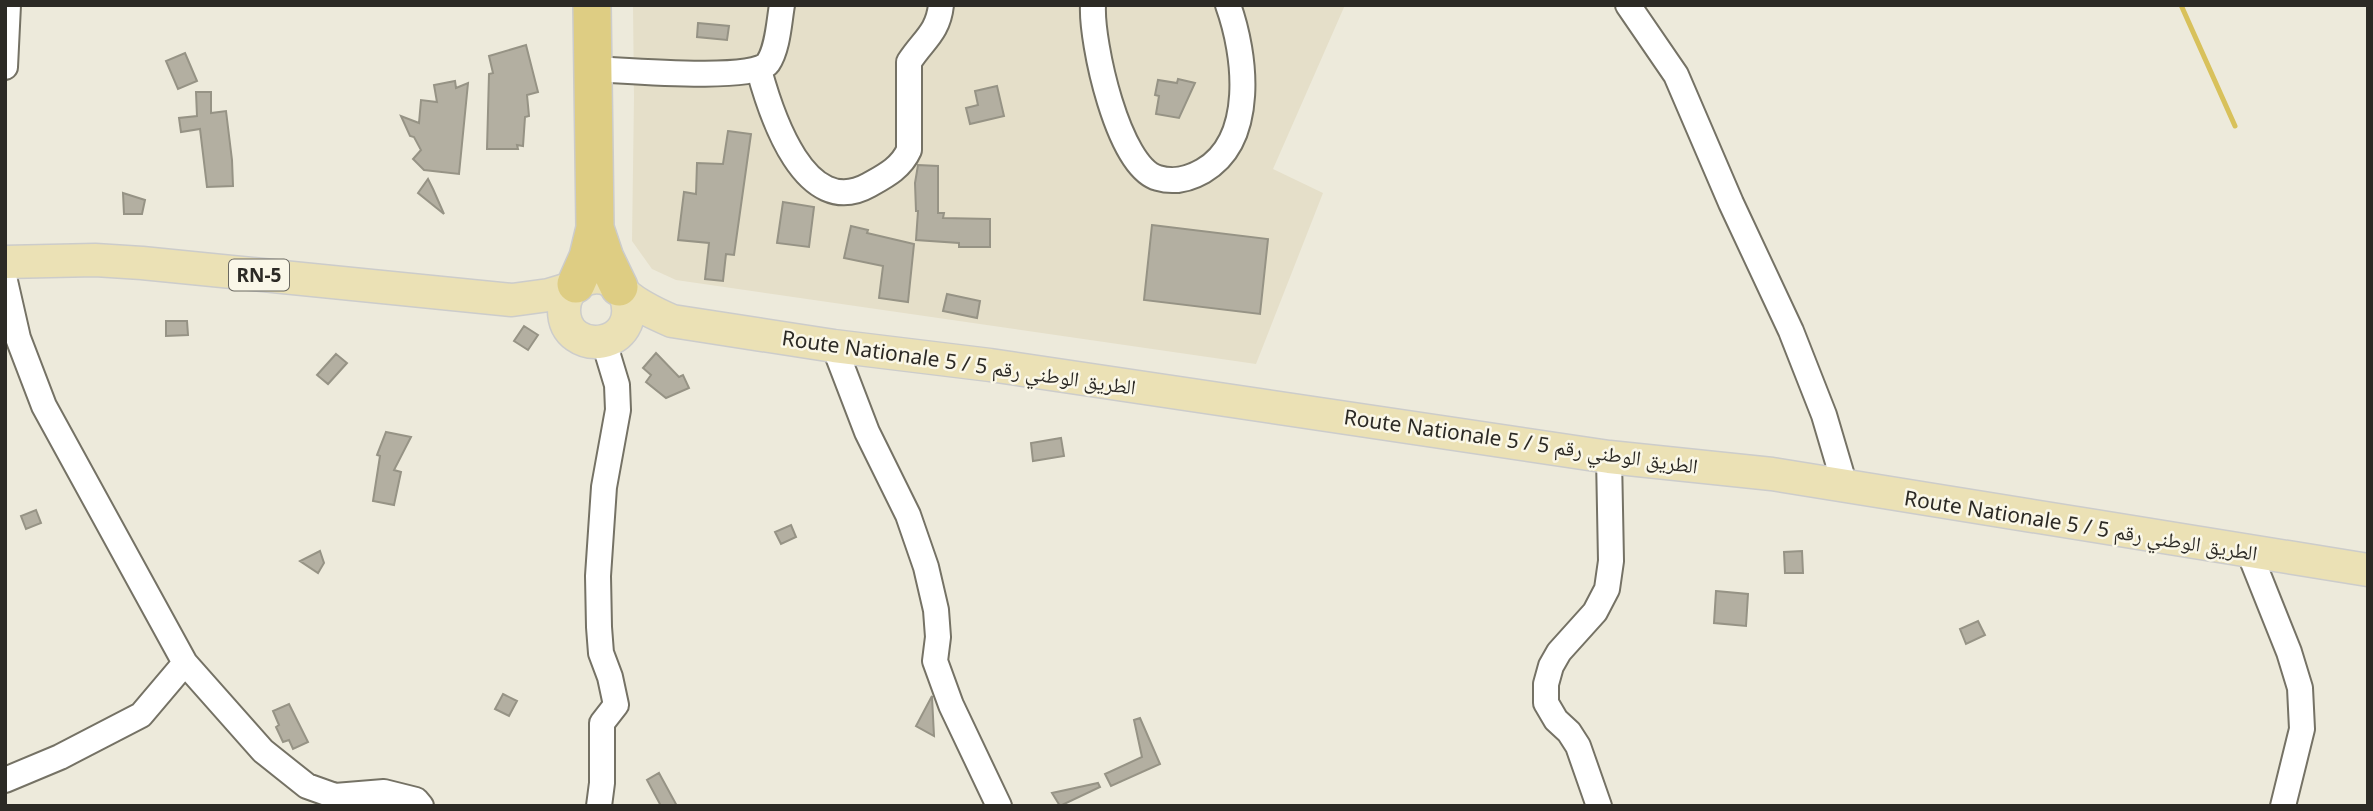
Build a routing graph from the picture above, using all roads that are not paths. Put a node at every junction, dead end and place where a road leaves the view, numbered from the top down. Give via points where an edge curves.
1 (592, 5) edge
2 (782, 5) edge
3 (941, 5) edge
4 (1093, 5) edge
5 (1228, 5) edge
6 (1628, 5) edge
7 (15, 8) edge
8 (5, 67) edge
9 (594, 69) junction
10 (759, 70) junction
11 (595, 228) junction
12 (5, 262) edge
13 (5, 281) edge
14 (574, 286) junction
15 (622, 290) junction
16 (512, 300) junction
17 (672, 321) junction
18 (573, 333) junction
19 (611, 338) junction
20 (834, 346) junction
21 (1609, 457) junction
22 (1845, 486) junction
23 (2249, 552) junction
24 (2368, 570) edge
25 (185, 663) junction
26 (5, 780) edge
27 (421, 806) edge
28 (599, 806) edge
29 (999, 806) edge
30 (1599, 806) edge
31 (2283, 806) edge

1 - 9 highway
2 - 10 street via 768,63
3 - 10 street via 939,22 909,62 909,150 905,160 864,188 824,189 806,171 785,144
4 - 5 street via 1105,90 1126,144 1147,172 1179,180 1219,161 1236,134 1242,87
6 - 22 street via 1676,75 1791,331 1824,415
7 - 8 street
9 - 10 street via 730,74
9 - 11 highway
11 - 14 highway
11 - 15 highway
12 - 16 main road, RN-5 via 142,263
13 - 25 street via 18,338 44,406
14 - 15 main road via 593,277 612,281
14 - 16 main road, RN-5
14 - 18 main road via 564,311
15 - 17 main road
15 - 19 main road via 629,316
16 - 18 main road, RN-5
17 - 19 main road
17 - 20 main road, Route Nationale 5 / الطريق الوطني رقم 5
18 - 19 main road via 588,342
19 - 28 street via 618,410 604,487 598,576 601,653 616,705 602,723
20 - 21 main road, Route Nationale 5 / الطريق الوطني رقم 5
20 - 29 street via 867,432 908,515 936,610 935,662
21 - 22 main road, Route Nationale 5 / الطريق الوطني رقم 5
21 - 30 street via 1611,561 1607,589 1595,612 1550,666 1546,684 1546,704 1578,746
22 - 23 main road, Route Nationale 5 / الطريق الوطني رقم 5
23 - 24 main road, Route Nationale 5 / الطريق الوطني رقم 5
23 - 31 street via 2301,688 2302,729
25 - 26 street via 141,715
25 - 27 street via 263,751 307,786 335,796 384,792 416,800

